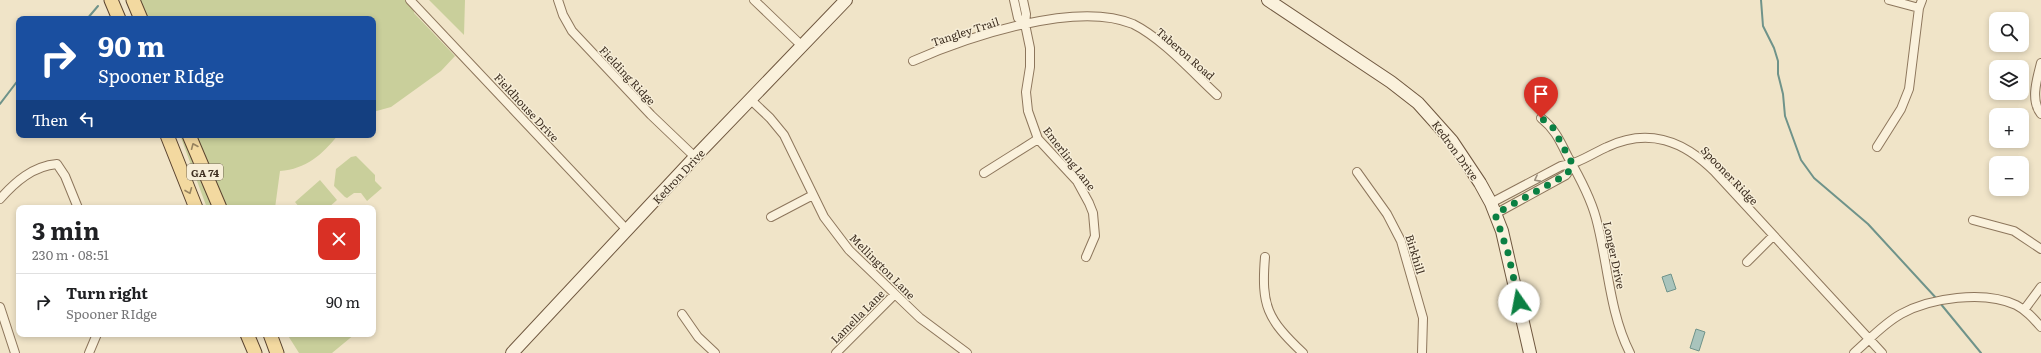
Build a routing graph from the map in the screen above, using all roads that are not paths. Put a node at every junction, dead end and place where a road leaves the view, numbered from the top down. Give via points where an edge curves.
1 (111, 0) edge
2 (133, 0) edge
3 (410, 0) edge
4 (558, 0) edge
5 (754, 0) edge
6 (846, 0) edge
7 (1014, 0) edge
8 (1023, 0) edge
9 (1268, 0) edge
10 (1889, 0) edge
11 (1922, 0) edge
12 (1919, 8) junction
13 (118, 16) edge
14 (140, 16) edge
15 (1025, 24) junction
16 (801, 45) junction
17 (913, 61) dead end
18 (2041, 63) edge
19 (1217, 95) dead end
20 (751, 100) junction
21 (2041, 114) edge
22 (1541, 118) dead end
23 (167, 138) edge
24 (191, 138) edge
25 (1038, 139) junction
26 (1877, 147) dead end
27 (695, 157) junction
28 (1573, 165) junction
29 (1357, 172) dead end
30 (984, 173) dead end
31 (813, 196) junction
32 (0, 199) edge
33 (77, 205) edge
34 (195, 205) edge
35 (219, 205) edge
36 (1493, 208) junction
37 (771, 217) dead end
38 (1973, 220) dead end
39 (627, 230) junction
40 (1774, 236) junction
41 (2041, 249) edge
42 (1086, 257) dead end
43 (1265, 257) dead end
44 (1747, 262) dead end
45 (2041, 287) edge
46 (895, 294) junction
47 (0, 307) edge
48 (2024, 310) junction
49 (682, 314) dead end
50 (2041, 326) edge
51 (96, 337) edge
52 (248, 337) edge
53 (271, 337) edge
54 (1868, 340) junction
55 (255, 352) edge
56 (516, 352) edge
57 (15, 353) edge
58 (90, 353) edge
59 (277, 353) edge
60 (715, 353) edge
61 (836, 353) edge
62 (967, 353) edge
63 (1303, 353) edge
64 (1422, 353) edge
65 (1530, 353) edge
66 (1630, 353) edge
67 (1854, 353) edge
68 (1882, 353) edge

1 - 13 main road
2 - 14 main road
3 - 39 street, Fieldhouse Drive
4 - 27 street, Fielding Ridge via 572,31 651,115
5 - 16 street
6 - 16 street, Kedron Drive
7 - 15 street, Emerling Lane via 1018,18
8 - 15 street, Emerling Lane
9 - 36 street, Kedron Drive via 1379,73 1418,102 1452,141
10 - 12 street
11 - 12 street
12 - 26 street via 1909,89
15 - 17 street, Tangley Trail via 954,44
15 - 19 street, Taberon Road via 1065,15 1083,14 1110,17 1133,24 1168,49
15 - 25 street, Emerling Lane via 1030,48 1026,92 1028,111
16 - 20 street, Kedron Drive
18 - 21 street via 2036,88 2036,104
20 - 27 street, Kedron Drive
20 - 31 street, Mellington Lane via 784,135
22 - 28 street, Longer Drive via 1552,126
23 -> 34 main road, GA 74
35 -> 24 main road, GA 74
25 - 30 street
25 - 42 street, Emerling Lane via 1076,181 1089,203 1093,213 1095,236
27 - 39 street, Kedron Drive
28 - 36 street, Spooner Ridge via 1561,166
28 - 40 street, Spooner Ridge via 1609,146 1631,138 1670,141 1701,158
28 - 66 street, Longer Drive via 1596,217 1616,314
29 - 64 street, Birkhill via 1391,220 1401,241 1423,318
31 - 37 street
31 - 46 street, Mellington Lane via 824,217 845,245
32 - 33 street via 12,185 28,174 57,164
36 - 65 street, Kedron Drive via 1508,253
38 - 41 street via 2014,231
39 - 56 street, Kedron Drive
40 - 44 street
40 - 54 street, Spooner Ridge
43 - 63 street via 1264,292 1268,309 1280,330
45 - 48 street
46 - 61 street, Lamella Lane
46 - 62 street, Mellington Lane via 920,318
47 - 57 street
48 - 50 street
48 - 54 street via 2006,301 1986,297 1940,301 1900,314
49 - 60 street via 698,337
51 - 58 street
52 - 55 main road
53 - 59 main road
54 - 67 street
54 - 68 street, Spooner Ridge

